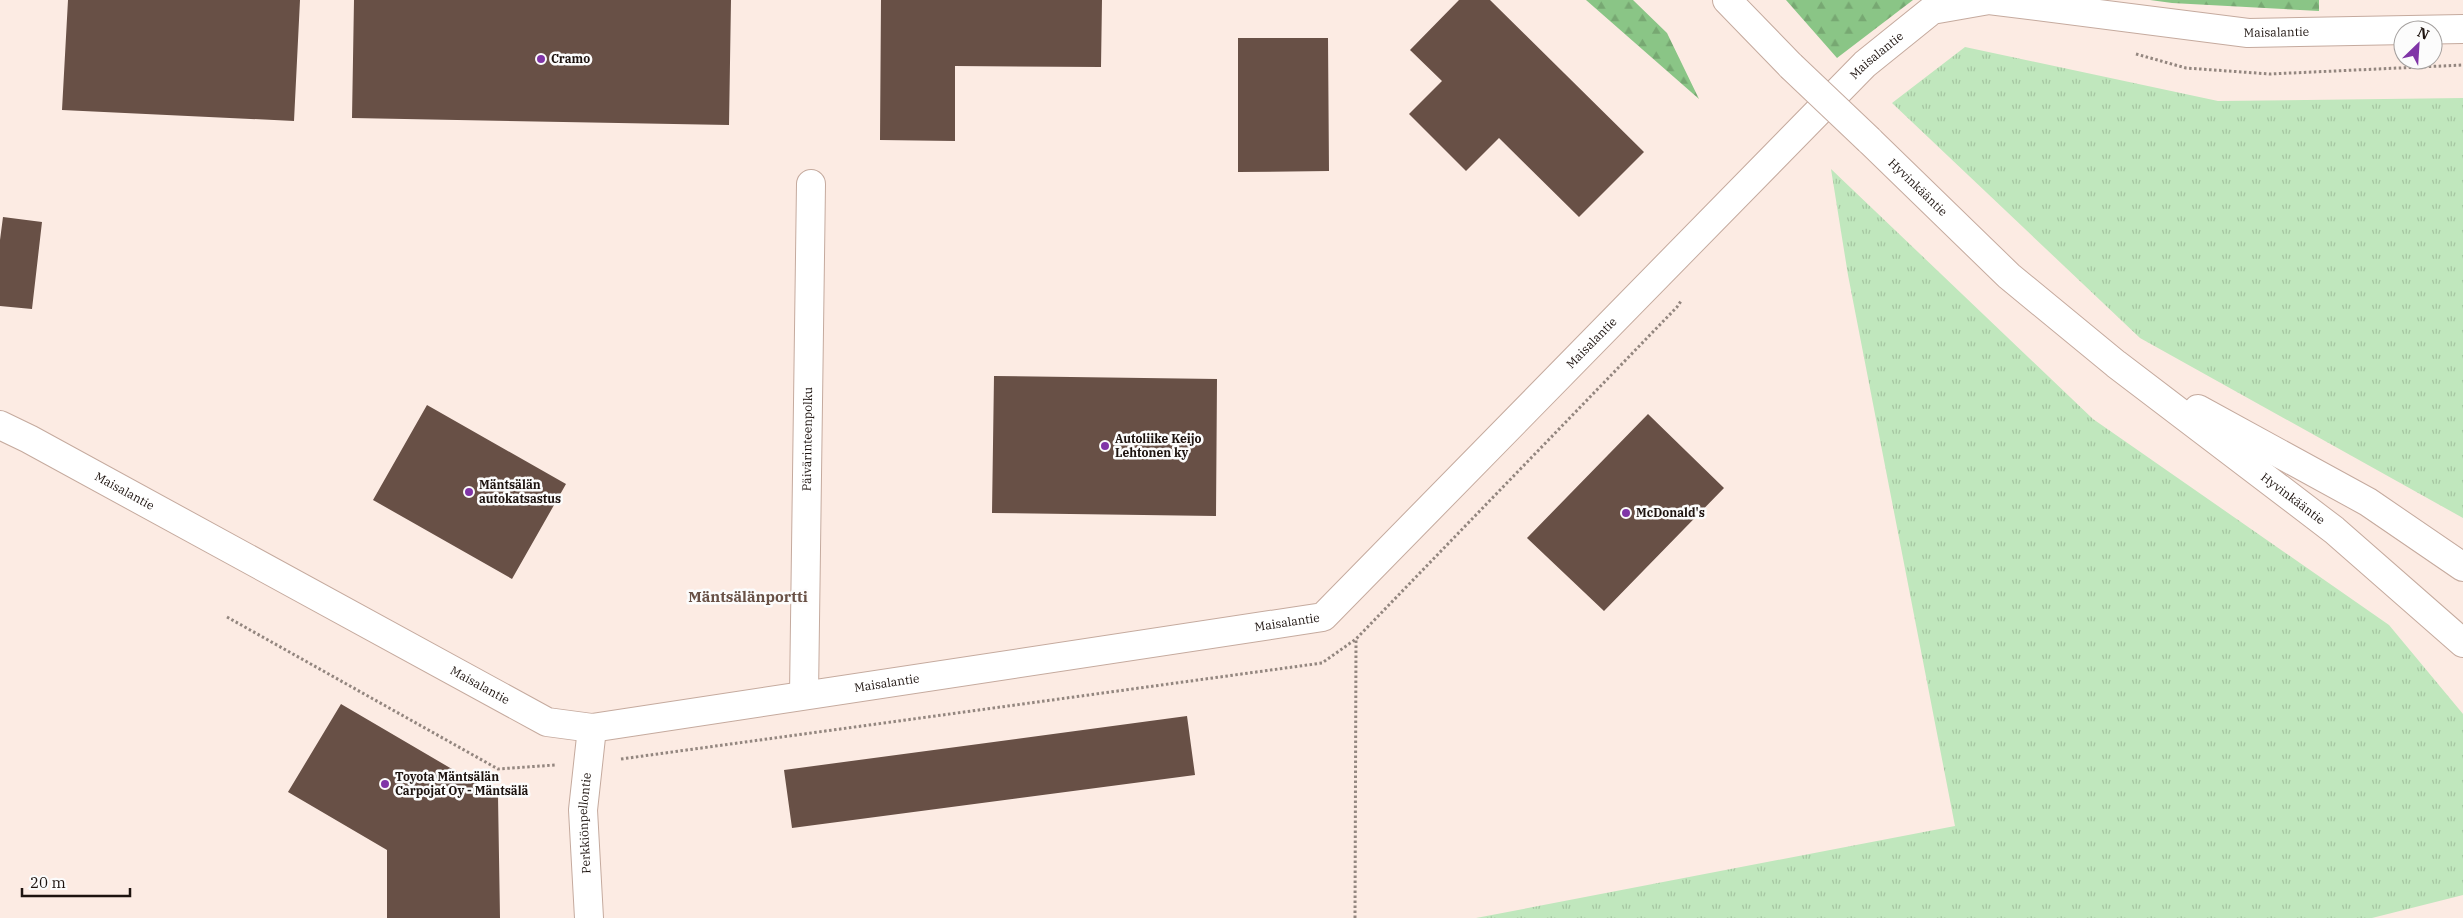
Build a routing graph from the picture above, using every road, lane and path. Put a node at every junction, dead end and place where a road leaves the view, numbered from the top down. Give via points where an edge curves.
1 (1727, 0) edge
2 (2056, 4) edge
3 (2463, 29) edge
4 (811, 184) dead end
5 (1681, 299) dead end
6 (2116, 364) junction
7 (0, 425) edge
8 (2463, 567) edge
9 (227, 617) dead end
10 (1356, 639) junction
11 (2463, 643) edge
12 (804, 695) junction
13 (592, 728) junction
14 (587, 763) junction
15 (589, 918) edge
16 (1355, 918) edge

1 - 6 main road, Hyvinkääntie, bridge via 2009,276
2 - 3 main road, Maisalantie via 2248,33
2 - 12 main road, Maisalantie via 1989,0 1932,10 1865,64 1323,617
4 - 12 main road, Päivärinteenpolku
5 - 10 path
6 - 8 main road, Hyvinkääntie via 2368,502
6 - 11 main road, Hyvinkääntie via 2334,530
7 - 13 main road, Maisalantie via 547,722
9 - 14 path via 498,769
10 - 14 path via 1322,663
10 - 16 path
12 - 13 main road, Maisalantie
13 - 14 main road, Perkkiönpellontie
14 - 15 main road, Perkkiönpellontie via 583,810

